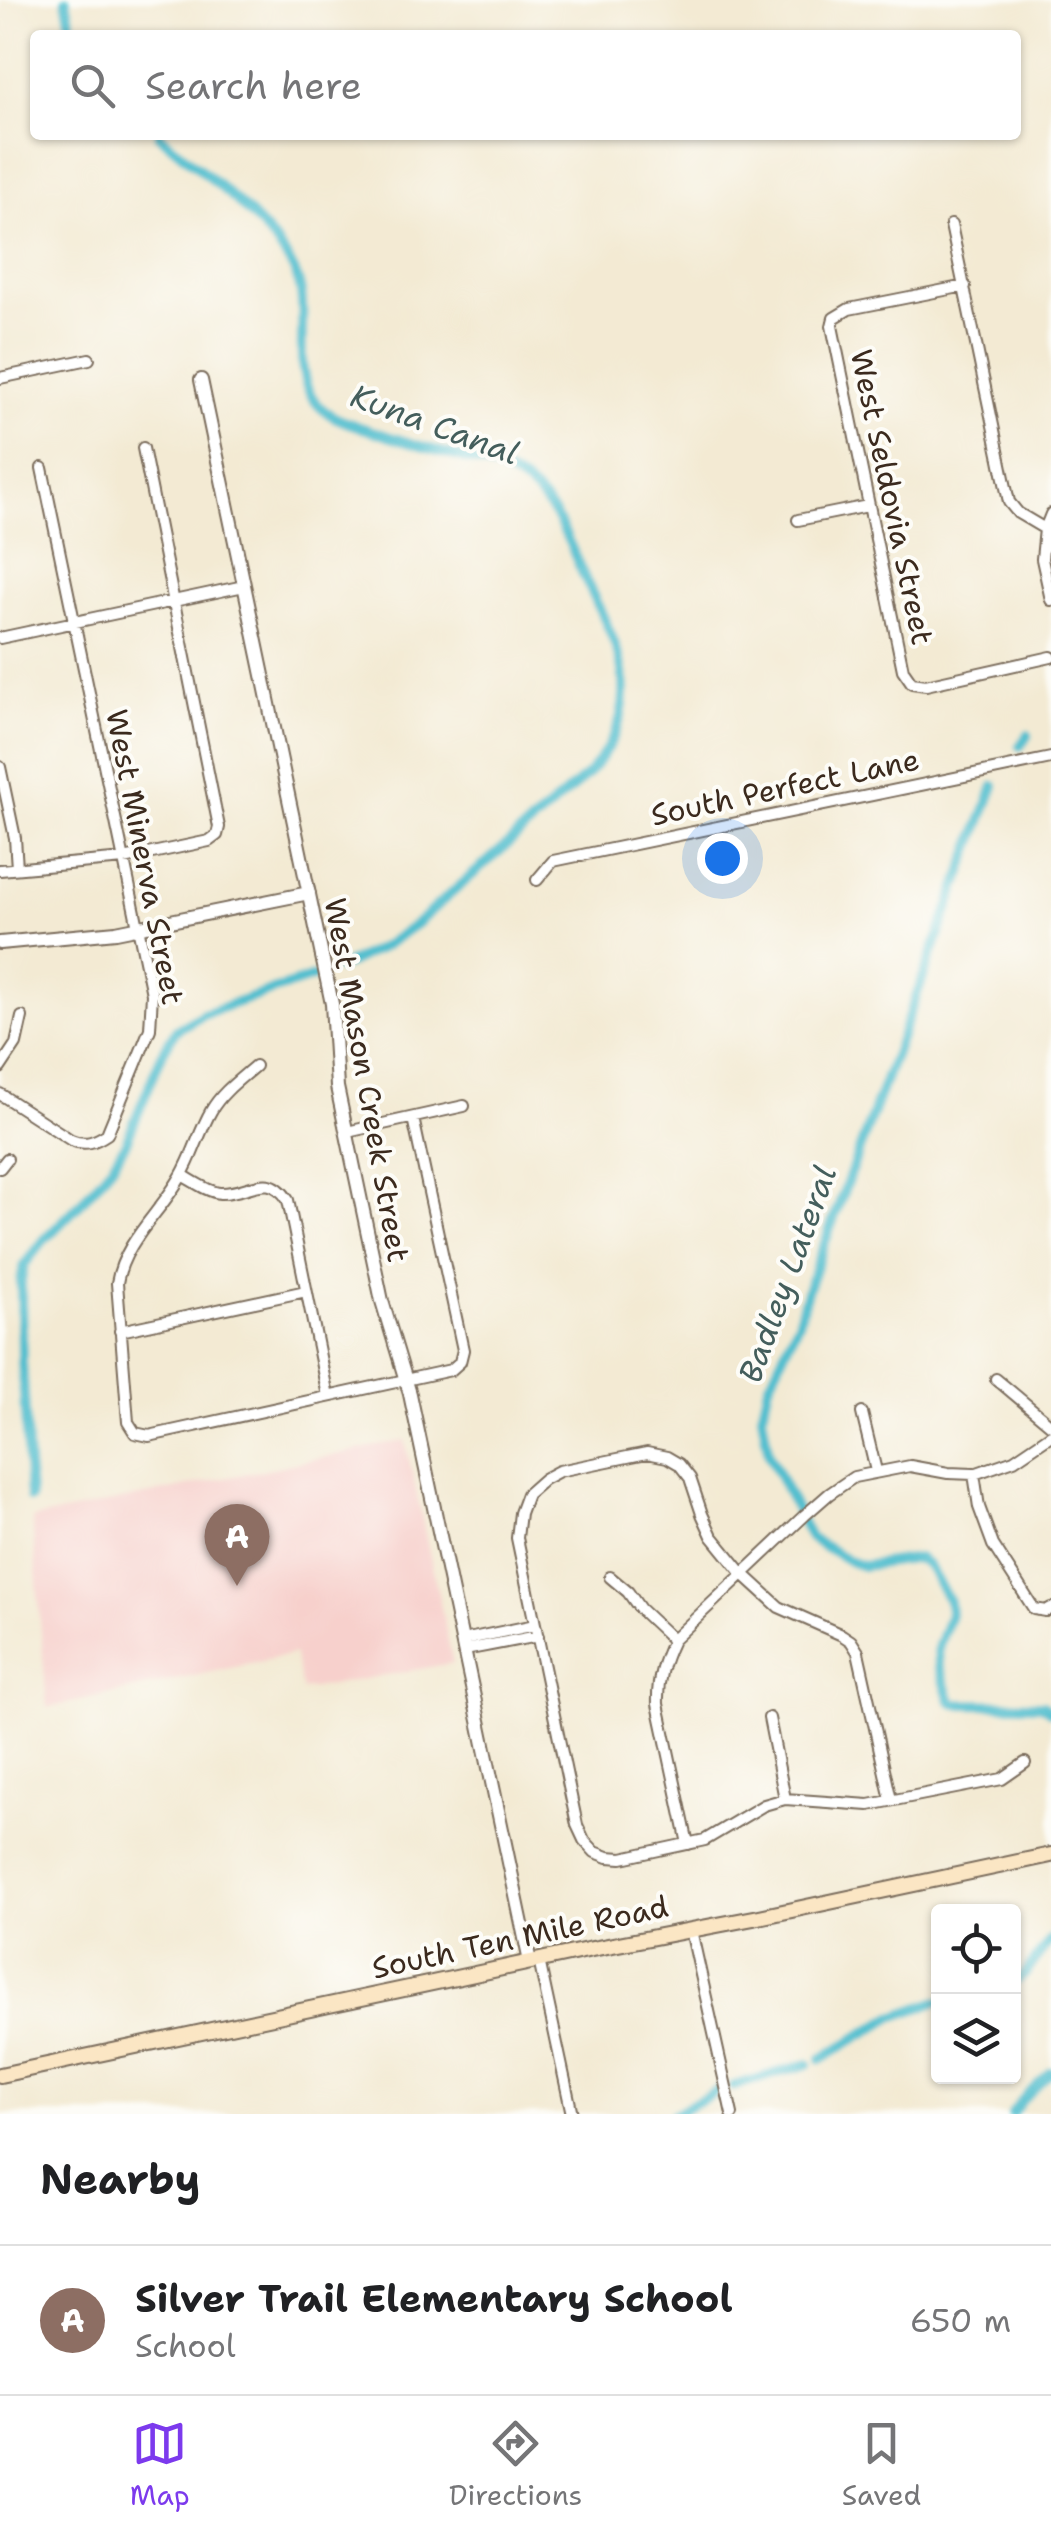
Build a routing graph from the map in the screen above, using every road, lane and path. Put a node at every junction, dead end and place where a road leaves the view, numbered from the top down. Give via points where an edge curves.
1 (952, 224) dead end
2 (964, 286) junction
3 (89, 360) dead end
4 (0, 378) edge
5 (201, 380) dead end
6 (143, 448) dead end
7 (42, 468) dead end
8 (868, 506) junction
9 (1051, 514) edge
10 (798, 520) dead end
11 (1048, 528) edge
12 (244, 586) junction
13 (1051, 600) edge
14 (174, 601) junction
15 (74, 622) junction
16 (0, 638) edge
17 (1051, 657) edge
18 (1051, 758) edge
19 (0, 767) edge
20 (124, 859) junction
21 (17, 868) junction
22 (0, 870) edge
23 (537, 880) dead end
24 (309, 893) junction
25 (138, 928) junction
26 (0, 943) edge
27 (22, 1017) dead end
28 (255, 1066) dead end
29 (0, 1068) edge
30 (0, 1094) edge
31 (464, 1106) dead end
32 (413, 1118) junction
33 (346, 1132) junction
34 (182, 1175) junction
35 (306, 1291) junction
36 (120, 1332) junction
37 (406, 1379) junction
38 (996, 1379) dead end
39 (328, 1396) junction
40 (862, 1413) dead end
41 (1051, 1425) edge
42 (1051, 1435) edge
43 (876, 1471) junction
44 (974, 1474) junction
45 (743, 1574) junction
46 (610, 1576) dead end
47 (1051, 1608) edge
48 (536, 1630) junction
49 (673, 1640) junction
50 (464, 1645) junction
51 (769, 1718) dead end
52 (1025, 1763) dead end
53 (785, 1799) junction
54 (891, 1800) junction
55 (688, 1844) junction
56 (1051, 1855) edge
57 (692, 1930) junction
58 (534, 1961) junction
59 (0, 2075) edge
60 (572, 2114) edge
61 (732, 2114) edge

1 - 2 street
2 - 8 street, West Seldovia Street via 849,309 834,318 832,336
2 - 11 street via 1009,502
3 - 4 street
5 - 12 street, West Mason Creek Street
6 - 14 street
7 - 15 street, West Minerva Street
8 - 10 street
8 - 17 street, West Seldovia Street via 903,670 912,683
9 - 11 street
11 - 13 street via 1042,559
12 - 14 street
12 - 24 street, West Mason Creek Street
14 - 15 street
14 - 20 street via 220,826 209,841
15 - 16 street
15 - 20 street, West Minerva Street
18 - 23 street, South Perfect Lane via 553,860
19 - 21 street
20 - 21 street
20 - 25 street, West Minerva Street
21 - 22 street
24 - 25 street
24 - 33 street, West Mason Creek Street via 332,1004
25 - 26 street
25 - 30 street, West Minerva Street via 153,1012 107,1134 80,1144
27 - 29 street via 16,1044
28 - 34 street via 210,1112
31 - 32 street
32 - 33 street
32 - 37 street via 463,1350 451,1370
33 - 37 street, West Mason Creek Street
34 - 35 street via 216,1192 280,1188
34 - 36 street via 119,1268
35 - 36 street
35 - 39 street
36 - 39 street via 128,1422 136,1434
37 - 39 street
37 - 50 street, West Mason Creek Street
38 - 41 street
40 - 43 street
42 - 44 street via 1014,1460
43 - 44 street via 910,1466
43 - 45 street via 829,1494
44 - 47 street via 993,1546 1034,1609
45 - 48 street via 712,1536 690,1478 668,1456 648,1453 559,1471 527,1494 516,1538
45 - 49 street
45 - 54 street via 778,1607 842,1635 858,1652
46 - 49 street
48 - 50 street
48 - 55 street via 584,1840 595,1852 622,1858
49 - 55 street via 662,1664 658,1704
50 - 58 street, West Mason Creek Street
51 - 53 street
52 - 54 street via 1002,1778
53 - 54 street via 869,1805
53 - 55 street
56 - 57 main road, South Ten Mile Road
57 - 58 main road, South Ten Mile Road
57 - 61 street
58 - 59 main road, South Ten Mile Road
58 - 60 street

